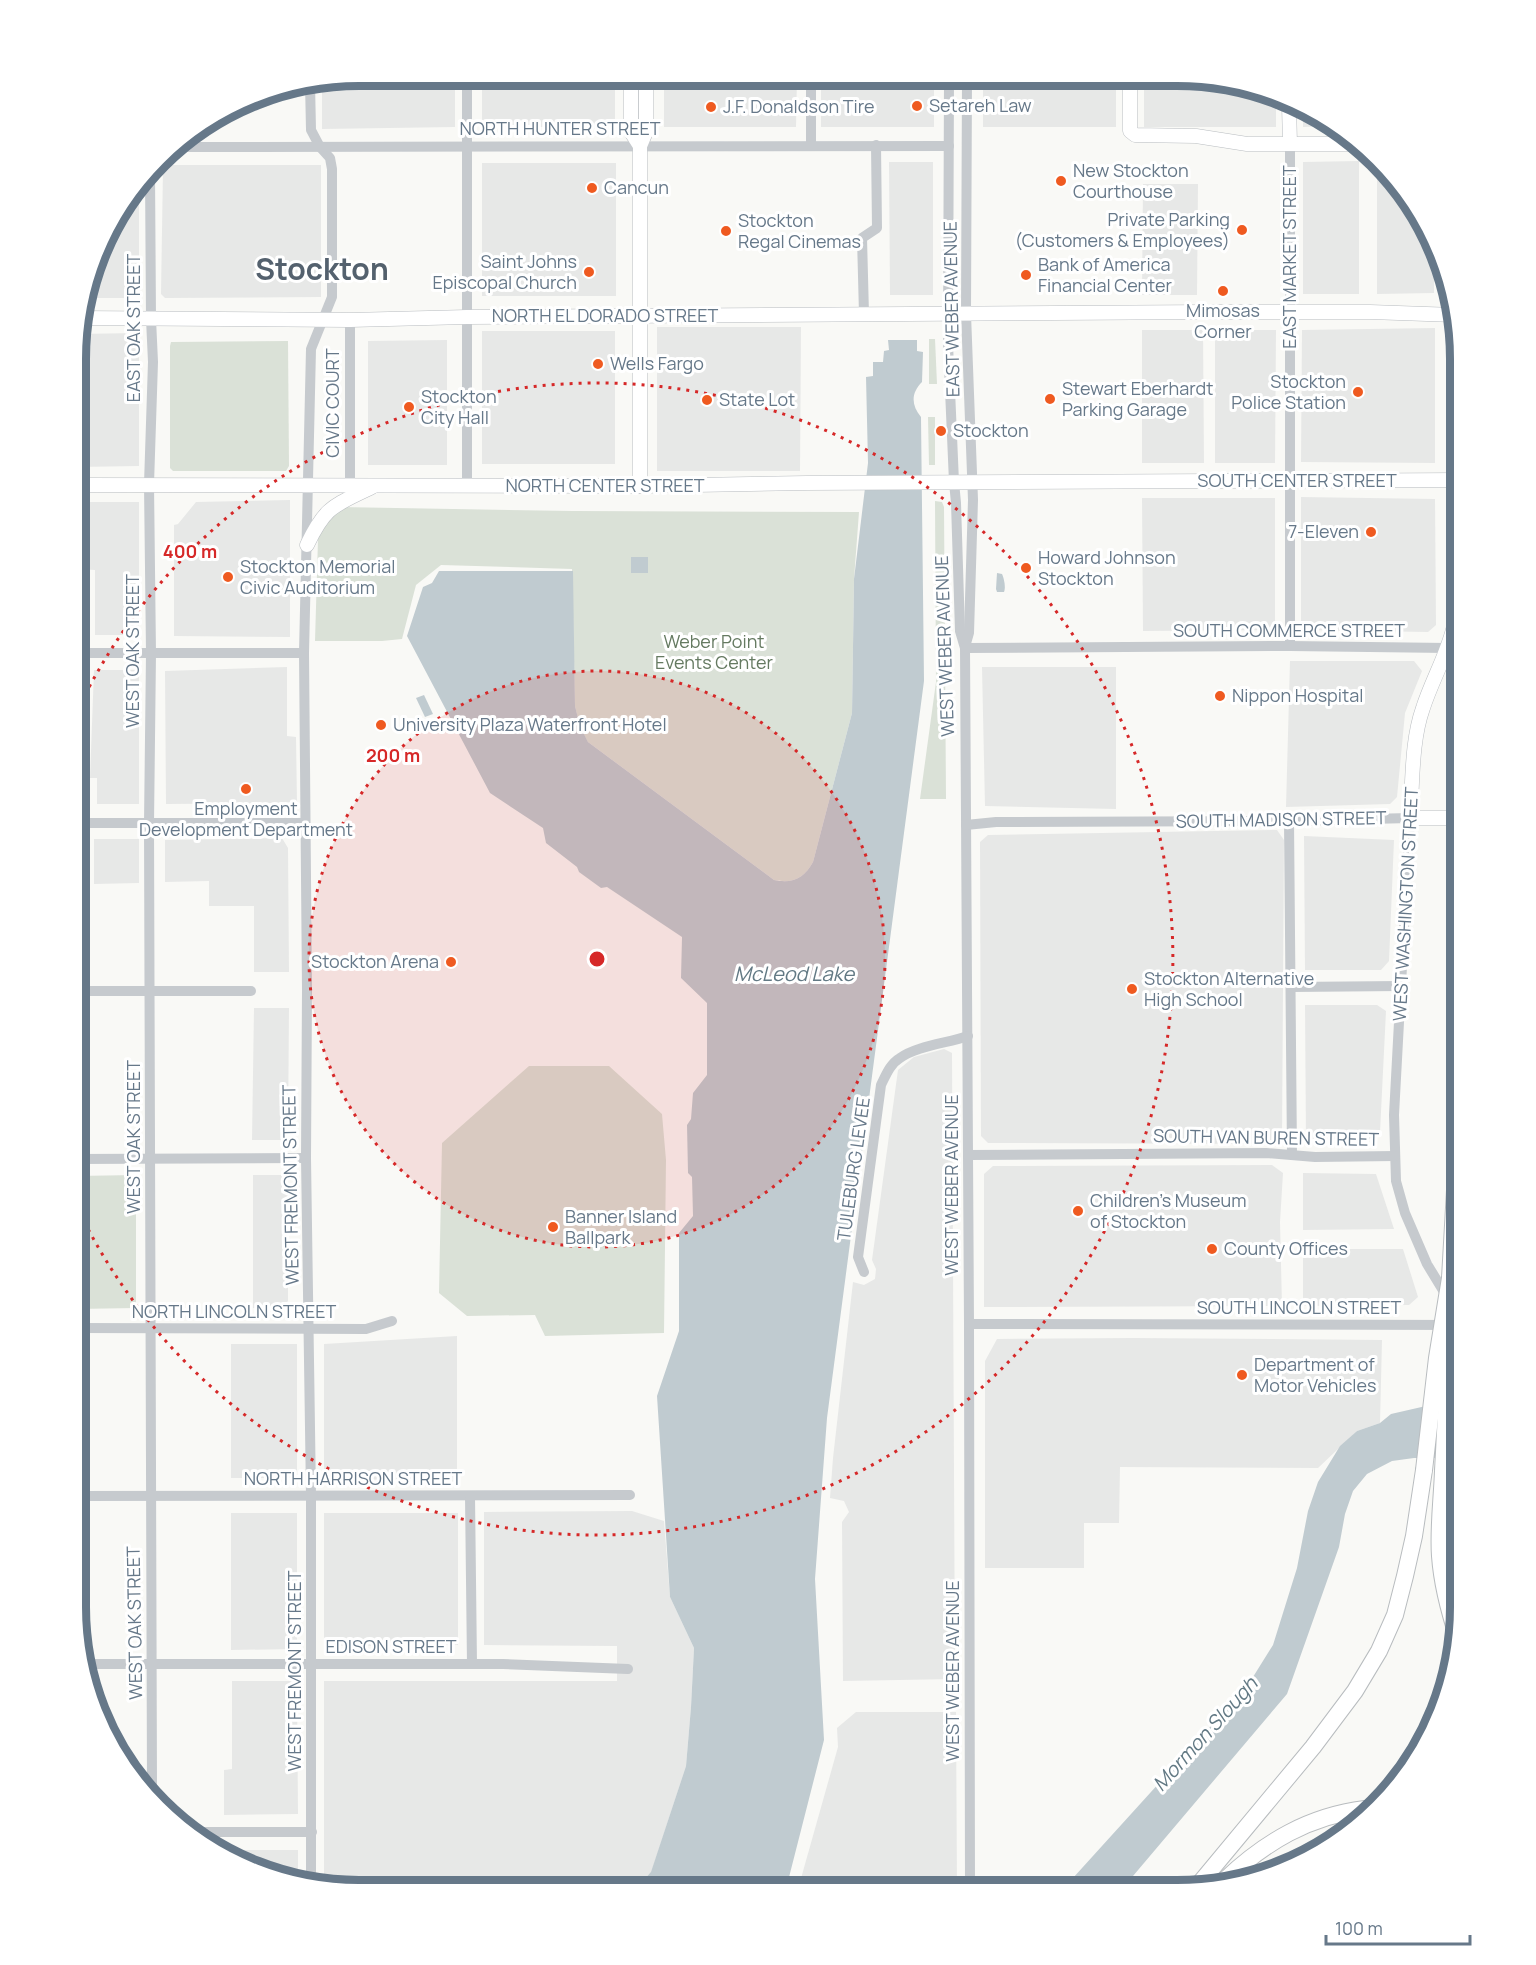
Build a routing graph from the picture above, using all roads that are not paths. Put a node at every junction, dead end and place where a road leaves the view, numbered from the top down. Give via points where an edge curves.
1 (467, 86) edge
2 (631, 86) edge
3 (646, 86) edge
4 (810, 86) edge
5 (949, 86) edge
6 (967, 86) edge
7 (1130, 86) edge
8 (309, 90) edge
9 (1288, 109) edge
10 (1290, 144) junction
11 (1347, 144) edge
12 (876, 145) junction
13 (467, 146) junction
14 (640, 146) junction
15 (810, 146) junction
16 (949, 146) junction
17 (186, 147) edge
18 (321, 147) junction
19 (150, 182) edge
20 (1290, 313) junction
21 (864, 314) junction
22 (948, 314) junction
23 (966, 314) junction
24 (1447, 315) edge
25 (640, 316) junction
26 (467, 317) junction
27 (89, 318) edge
28 (150, 319) junction
29 (322, 320) junction
30 (350, 320) junction
31 (1450, 480) edge
32 (1291, 481) junction
33 (954, 482) junction
34 (972, 482) junction
35 (1133, 482) joint
36 (149, 484) junction
37 (86, 485) edge
38 (308, 486) junction
39 (350, 486) junction
40 (375, 486) junction
41 (640, 486) junction
42 (467, 487) junction
43 (307, 545) junction
44 (1450, 641) edge
45 (1290, 646) junction
46 (965, 648) junction
47 (1448, 648) junction
48 (86, 653) edge
49 (151, 653) junction
50 (304, 653) junction
51 (1410, 818) junction
52 (1450, 818) edge
53 (1289, 821) junction
54 (86, 823) edge
55 (305, 823) junction
56 (149, 824) junction
57 (966, 825) junction
58 (1401, 986) junction
59 (1291, 987) junction
60 (86, 991) edge
61 (251, 991) dead end
62 (150, 992) junction
63 (968, 1036) junction
64 (968, 1155) junction
65 (1292, 1155) junction
66 (1395, 1156) junction
67 (306, 1158) junction
68 (86, 1159) edge
69 (149, 1159) junction
70 (864, 1272) dead end
71 (1450, 1278) joint
72 (1450, 1302) edge
73 (392, 1321) dead end
74 (969, 1324) junction
75 (1450, 1325) edge
76 (86, 1328) edge
77 (152, 1329) junction
78 (310, 1329) junction
79 (1450, 1349) edge
80 (1450, 1349) edge
81 (311, 1495) junction
82 (630, 1495) dead end
83 (86, 1496) edge
84 (470, 1496) junction
85 (150, 1497) junction
86 (1450, 1610) edge
87 (92, 1664) edge
88 (152, 1664) junction
89 (312, 1664) junction
90 (472, 1664) junction
91 (628, 1669) dead end
92 (152, 1786) edge
93 (1360, 1810) edge
94 (206, 1832) edge
95 (312, 1832) junction
96 (1233, 1874) edge
97 (311, 1875) edge
98 (1204, 1878) edge
99 (970, 1880) edge

1 - 13 street
2 - 14 main road via 631,132
3 - 14 main road via 646,131
4 - 15 street
5 - 16 street, EAST WEBER AVENUE
6 - 23 street, EAST WEBER AVENUE
7 - 10 main road via 1130,131 1141,136
8 - 18 street, WEST FREMONT STREET via 311,130
9 - 10 main road, EAST MARKET STREET
10 - 11 main road
10 - 20 street, EAST MARKET STREET
12 - 15 street, NORTH HUNTER STREET
12 - 16 street, NORTH HUNTER STREET
12 - 21 street via 877,228 862,238
13 - 14 street, NORTH HUNTER STREET
13 - 18 street, NORTH HUNTER STREET
13 - 26 street
14 - 15 street, NORTH HUNTER STREET
14 - 25 main road
16 - 22 street, EAST WEBER AVENUE
17 - 18 street, NORTH HUNTER STREET
18 - 29 street, WEST FREMONT STREET via 330,158 332,169 332,297
19 - 28 street, EAST OAK STREET
20 - 23 main road, NORTH EL DORADO STREET
20 - 24 main road, NORTH EL DORADO STREET
20 - 32 street, EAST MARKET STREET
21 - 22 main road, NORTH EL DORADO STREET
21 - 25 main road, NORTH EL DORADO STREET
22 - 23 main road, NORTH EL DORADO STREET
22 - 33 street, EAST WEBER AVENUE
23 - 34 street, EAST WEBER AVENUE
25 - 26 main road, NORTH EL DORADO STREET
25 - 41 main road
26 - 30 main road, NORTH EL DORADO STREET
26 - 42 street
27 - 28 main road, NORTH EL DORADO STREET
28 - 29 main road, NORTH EL DORADO STREET
28 - 36 street, EAST OAK STREET via 153,362
29 - 30 main road, NORTH EL DORADO STREET
29 - 38 street, WEST FREMONT STREET via 310,349
30 - 39 street, CIVIC COURT
31 - 32 main road, SOUTH CENTER STREET
32 - 35 main road, SOUTH CENTER STREET
32 - 45 street, EAST MARKET STREET
33 - 34 main road, NORTH CENTER STREET
33 - 41 main road, NORTH CENTER STREET
33 - 46 street, WEST WEBER AVENUE via 960,631
34 - 35 main road, NORTH CENTER STREET
34 - 46 street, EAST WEBER AVENUE via 969,633
36 - 37 main road, NORTH CENTER STREET
36 - 38 main road, NORTH CENTER STREET
36 - 49 street, WEST OAK STREET
38 - 39 main road, NORTH CENTER STREET
38 - 43 street, WEST FREMONT STREET
39 - 40 main road, NORTH CENTER STREET
40 - 42 main road, NORTH CENTER STREET
40 - 43 main road via 328,510
41 - 42 main road, NORTH CENTER STREET
43 - 50 street, WEST FREMONT STREET
44 - 47 main road, WEST WASHINGTON STREET
45 - 46 street, SOUTH COMMERCE STREET
45 - 47 street, SOUTH COMMERCE STREET
46 - 57 street, WEST WEBER AVENUE
47 - 51 main road, WEST WASHINGTON STREET via 1422,708 1417,730
48 - 49 street
49 - 50 street
49 - 56 street, WEST OAK STREET
50 - 55 street, WEST FREMONT STREET
51 - 52 main road, SOUTH MADISON STREET
51 - 53 street, SOUTH MADISON STREET
51 - 58 street, WEST WASHINGTON STREET
53 - 57 street, SOUTH MADISON STREET
53 - 59 street
54 - 56 street
55 - 56 street
55 - 67 street, WEST FREMONT STREET
56 - 62 street, WEST OAK STREET
57 - 63 street, WEST WEBER AVENUE
58 - 59 street
58 - 66 street, WEST WASHINGTON STREET
59 - 65 street
60 - 62 street
61 - 62 street
62 - 69 street, WEST OAK STREET
63 - 64 street, WEST WEBER AVENUE
63 - 70 street, TULEBURG LEVEE via 899,1058 881,1085 858,1257
64 - 65 street, SOUTH VAN BUREN STREET
64 - 74 street, WEST WEBER AVENUE
65 - 66 street, SOUTH VAN BUREN STREET
66 - 72 street, WEST WASHINGTON STREET via 1396,1181 1405,1213 1427,1264
67 - 69 street
67 - 78 street, WEST FREMONT STREET
68 - 69 street
69 - 77 street, WEST OAK STREET
71 - 79 highway, bridge
71 - 98 highway, bridge via 1414,1536 1395,1615 1355,1691
73 - 78 street, NORTH LINCOLN STREET via 366,1329
74 - 75 street, SOUTH LINCOLN STREET
74 - 99 street, WEST WEBER AVENUE
76 - 77 street, NORTH LINCOLN STREET
77 - 78 street, NORTH LINCOLN STREET
77 - 85 street, WEST OAK STREET
78 - 81 street, WEST FREMONT STREET
80 - 86 highway, bridge via 1440,1553
81 - 84 street, NORTH HARRISON STREET
81 - 85 street, NORTH HARRISON STREET
81 - 89 street, WEST FREMONT STREET
82 - 84 street, NORTH HARRISON STREET
83 - 85 street, NORTH HARRISON STREET
84 - 90 street
85 - 88 street, WEST OAK STREET
87 - 88 street, EDISON STREET
88 - 89 street, EDISON STREET
88 - 92 street, WEST OAK STREET
89 - 90 street, EDISON STREET
89 - 95 street, WEST FREMONT STREET
90 - 91 street, EDISON STREET
93 - 96 highway via 1327,1816 1290,1832 1252,1856
94 - 95 street
95 - 97 street, WEST FREMONT STREET

